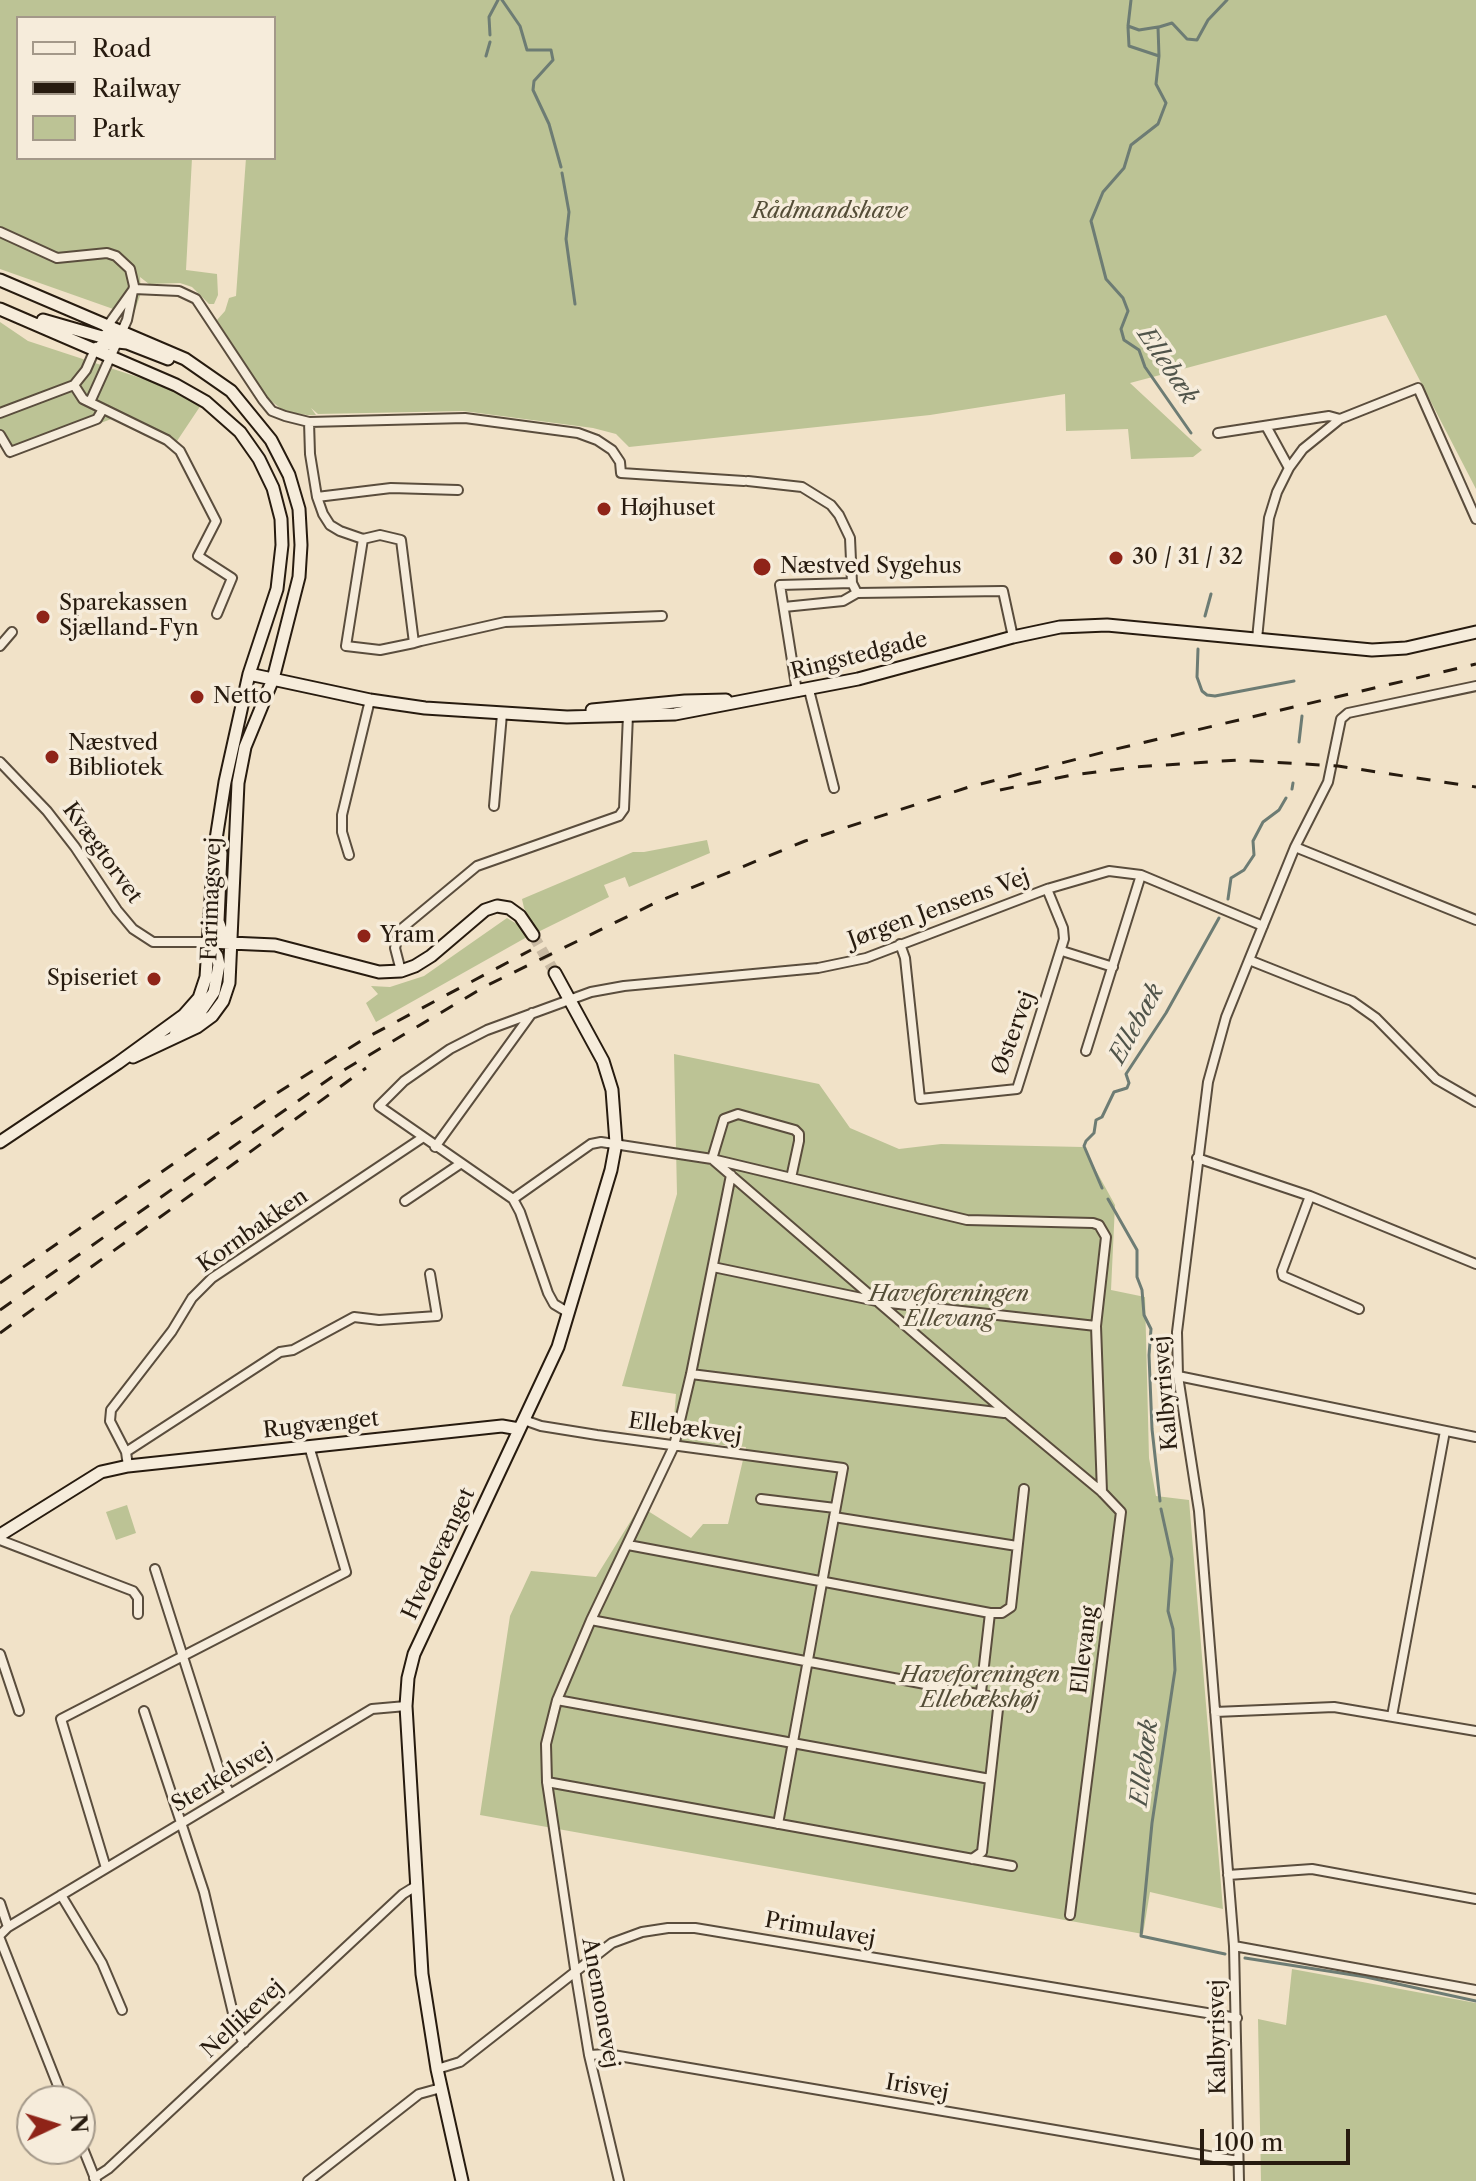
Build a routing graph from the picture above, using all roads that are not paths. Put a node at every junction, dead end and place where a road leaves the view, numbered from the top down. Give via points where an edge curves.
1 (0, 232) edge
2 (0, 280) edge
3 (134, 289) junction
4 (0, 309) edge
5 (108, 325) junction
6 (102, 337) junction
7 (120, 337) junction
8 (95, 349) junction
9 (111, 356) junction
10 (74, 385) junction
11 (90, 402) junction
12 (103, 409) junction
13 (0, 413) edge
14 (1340, 419) junction
15 (309, 422) junction
16 (1266, 426) junction
17 (1218, 433) dead end
18 (0, 435) edge
19 (1289, 468) junction
20 (458, 490) dead end
21 (317, 497) junction
22 (1476, 519) edge
23 (363, 539) junction
24 (852, 583) junction
25 (857, 593) junction
26 (784, 607) junction
27 (217, 614) dead end
28 (662, 616) dead end
29 (12, 632) dead end
30 (1476, 632) edge
31 (1013, 637) junction
32 (1257, 639) junction
33 (414, 643) junction
34 (0, 646) edge
35 (249, 674) junction
36 (273, 679) junction
37 (1476, 686) edge
38 (803, 691) junction
39 (757, 699) junction
40 (370, 700) junction
41 (502, 714) junction
42 (535, 715) junction
43 (628, 715) junction
44 (0, 762) edge
45 (834, 788) dead end
46 (494, 806) dead end
47 (221, 818) junction
48 (1295, 847) junction
49 (349, 855) dead end
50 (1141, 875) junction
51 (1047, 889) junction
52 (1476, 920) edge
53 (1263, 926) junction
54 (533, 935) tunnel mouth
55 (208, 942) junction
56 (232, 944) junction
57 (900, 944) junction
58 (1062, 951) junction
59 (1249, 960) junction
60 (1113, 967) junction
61 (401, 971) junction
62 (555, 973) tunnel mouth
63 (570, 999) junction
64 (532, 1013) junction
65 (168, 1043) junction
66 (1086, 1051) dead end
67 (118, 1063) junction
68 (1476, 1102) edge
69 (422, 1138) junction
70 (0, 1142) edge
71 (616, 1143) junction
72 (435, 1147) junction
73 (1197, 1158) junction
74 (712, 1159) junction
75 (460, 1164) junction
76 (731, 1175) junction
77 (791, 1178) junction
78 (1310, 1196) junction
79 (513, 1199) junction
80 (405, 1201) dead end
81 (1476, 1264) edge
82 (713, 1267) junction
83 (430, 1274) dead end
84 (881, 1302) junction
85 (1359, 1309) dead end
86 (569, 1313) junction
87 (1096, 1326) junction
88 (691, 1374) junction
89 (1178, 1376) junction
90 (1007, 1413) junction
91 (521, 1424) junction
92 (1445, 1431) junction
93 (1476, 1437) edge
94 (309, 1446) junction
95 (674, 1446) junction
96 (126, 1452) junction
97 (128, 1466) junction
98 (1024, 1489) dead end
99 (1102, 1492) junction
100 (761, 1499) dead end
101 (835, 1513) junction
102 (0, 1537) edge
103 (628, 1545) junction
104 (1017, 1546) junction
105 (155, 1569) dead end
106 (822, 1581) junction
107 (990, 1613) junction
108 (138, 1614) dead end
109 (591, 1620) junction
110 (0, 1654) edge
111 (183, 1657) junction
112 (807, 1662) junction
113 (981, 1692) junction
114 (557, 1700) junction
115 (406, 1706) junction
116 (19, 1711) dead end
117 (144, 1711) dead end
118 (1215, 1712) junction
119 (1392, 1716) junction
120 (1476, 1731) edge
121 (793, 1743) junction
122 (990, 1779) junction
123 (547, 1782) junction
124 (230, 1793) junction
125 (182, 1824) junction
126 (778, 1824) junction
127 (972, 1859) junction
128 (1012, 1866) dead end
129 (106, 1868) junction
130 (1228, 1875) junction
131 (416, 1886) junction
132 (61, 1895) junction
133 (1476, 1899) edge
134 (0, 1903) edge
135 (1070, 1915) dead end
136 (8, 1927) junction
137 (0, 1937) edge
138 (1234, 1946) junction
139 (575, 1970) junction
140 (1476, 1990) edge
141 (122, 2010) dead end
142 (1237, 2018) junction
143 (244, 2043) junction
144 (589, 2055) junction
145 (437, 2069) junction
146 (58, 2085) edge
147 (441, 2088) junction
148 (1238, 2161) junction
149 (95, 2179) edge
150 (308, 2181) edge
151 (462, 2181) edge
152 (619, 2181) edge
153 (1239, 2181) edge

1 - 3 street via 57,258 97,252 116,256 130,269
2 - 5 street, Farimagsvej
3 - 5 street
3 - 7 street
3 - 15 street via 188,293 272,411
4 - 6 street
4 - 8 street, Farimagsvej
5 - 6 street
5 - 7 street, Farimagsvej
6 - 7 street
6 - 8 street
7 - 8 street
7 - 9 street
7 - 36 street, Farimagsvej via 185,359 231,391 271,440 289,475 299,509 299,577
8 - 9 street, Farimagsvej
8 - 10 street
9 - 11 street
9 - 35 street, Farimagsvej via 206,402 240,432 273,488 281,519 281,568
10 - 11 street
10 - 13 street
11 - 12 street
12 - 18 street via 97,419 10,452
12 - 27 street via 180,451 216,521 198,556 232,578
14 - 16 street via 1329,416
14 - 19 street
14 - 22 street via 1418,388
15 - 21 street
15 - 24 street via 465,418 578,433 612,450 621,473 802,487 839,515 850,538
16 - 17 street
16 - 19 street
19 - 32 street via 1269,518
20 - 21 street via 391,488
21 - 23 street via 330,525
23 - 33 street via 380,535 401,540
23 - 33 street via 346,646 380,650
24 - 25 street
24 - 26 street via 780,585
25 - 26 street via 843,601
25 - 31 street via 1003,591
26 - 38 street
28 - 33 street via 505,622
29 - 34 street
30 - 32 street, Ringstedgade via 1386,650
31 - 32 street, Ringstedgade via 1107,625
31 - 38 street, Ringstedgade
35 - 36 street, Ringstedgade
35 - 47 street, Farimagsvej
36 - 40 street, Ringstedgade
36 - 56 street, Farimagsvej via 245,747 238,783
37 - 48 street, Kalbyrisvej via 1348,713 1341,719 1328,782
38 - 39 street, Ringstedgade
38 - 45 street
39 - 42 street
39 - 43 street, Ringstedgade via 686,713
40 - 41 street, Ringstedgade
40 - 49 street via 342,815
41 - 42 street, Ringstedgade
41 - 46 street
42 - 43 street, Ringstedgade
43 - 61 street via 624,809 619,816 477,866 400,930 395,948
44 - 55 street, Kvægtorvet via 55,821 133,929 153,942
47 - 55 street, Farimagsvej
47 - 56 street via 218,917 220,930
48 - 52 street
48 - 53 street, Kalbyrisvej
50 - 51 street, Jørgen Jensens Vej via 1109,871
50 - 53 street, Jørgen Jensens Vej
50 - 60 street
51 - 57 street, Jørgen Jensens Vej
51 - 58 street, Østervej via 1063,928
53 - 59 street, Kalbyrisvej
54 - 61 street via 520,916 497,906 485,910 431,956
55 - 56 street, Kvægtorvet
55 - 65 street via 219,965 214,992
55 - 67 street, Farimagsvej via 199,998
56 - 61 street via 275,945 379,972
56 - 65 street, Farimagsvej via 223,1001 212,1016
57 - 58 street, Østervej via 920,1099 1017,1089
57 - 63 street, Jørgen Jensens Vej via 827,967 624,986
58 - 60 street
59 - 68 street via 1352,1001 1436,1079
59 - 73 street, Kalbyrisvej via 1208,1082
60 - 66 street
62 - 63 street, Hvedevænget
63 - 64 street, Jørgen Jensens Vej
63 - 71 street, Hvedevænget via 603,1061 612,1090
64 - 69 street, Jørgen Jensens Vej via 450,1049 379,1106
64 - 72 street
65 - 67 street, Farimagsvej
67 - 70 street, Farimagsvej
69 - 72 street
69 - 96 street, Kornbakken via 212,1278 192,1298 111,1410 110,1421
71 - 74 street, Ellevang
71 - 79 street via 591,1144
71 - 86 street, Hvedevænget
72 - 75 street
73 - 78 street
73 - 89 street, Kalbyrisvej via 1177,1332
74 - 76 street, Ellevang
74 - 77 street, Ellevang
74 - 77 street via 724,1119 738,1114 799,1134
75 - 79 street
75 - 80 street
76 - 82 street
76 - 84 street, Ellevang
77 - 87 street, Ellevang via 967,1220 1099,1225 1106,1237
78 - 81 street
78 - 85 street via 1283,1276
79 - 86 street via 548,1293
82 - 84 street, Ellevang
82 - 88 street
83 - 96 street via 437,1316 354,1317 280,1352
84 - 87 street, Ellevang
84 - 90 street, Ellevang
86 - 91 street, Hvedevænget
87 - 99 street, Ellevang
88 - 90 street
88 - 95 street
89 - 92 street
89 - 118 street, Kalbyrisvej via 1199,1511
90 - 99 street, Ellevang
91 - 94 street, Rugvænget
91 - 95 street, Ellebækvej
91 - 115 street, Hvedevænget via 414,1654
92 - 93 street
92 - 119 street
94 - 97 street, Rugvænget
94 - 111 street via 346,1572
95 - 101 street, Ellebækvej via 843,1468
95 - 103 street, Anemonevej
96 - 97 street, Kornbakken
97 - 102 street, Rugvænget via 101,1472
98 - 104 street
99 - 135 street, Ellevang via 1121,1512
100 - 101 street
101 - 104 street
101 - 106 street
102 - 108 street via 133,1591
103 - 106 street
103 - 109 street, Anemonevej
104 - 107 street via 1011,1607
105 - 111 street
106 - 107 street
106 - 112 street
107 - 113 street
109 - 112 street
109 - 114 street, Anemonevej
110 - 116 street
111 - 124 street
111 - 129 street via 61,1719
112 - 113 street
112 - 121 street
113 - 122 street via 993,1697 998,1709
114 - 121 street
114 - 123 street, Anemonevej via 546,1744
115 - 124 street, Sterkelsvej via 372,1709
115 - 131 street, Hvedevænget
117 - 125 street
118 - 119 street via 1319,1706
118 - 130 street, Kalbyrisvej
119 - 120 street
121 - 122 street
121 - 126 street
122 - 127 street via 982,1852
123 - 126 street
123 - 139 street, Anemonevej
124 - 125 street, Sterkelsvej
125 - 129 street, Sterkelsvej
125 - 143 street
126 - 127 street
127 - 128 street
129 - 132 street, Sterkelsvej
130 - 133 street via 1312,1869
130 - 138 street, Kalbyrisvej
131 - 143 street, Nellikevej
131 - 145 street, Hvedevænget via 422,1974
132 - 136 street, Sterkelsvej
132 - 141 street via 102,1963
134 - 136 street
136 - 137 street, Sterkelsvej
137 - 146 street
138 - 140 street
138 - 142 street, Kalbyrisvej
139 - 142 street, Primulavej via 612,1943 642,1932 695,1928
139 - 144 street, Anemonevej
139 - 145 street, Primulavej via 460,2062
142 - 148 street, Kalbyrisvej
143 - 149 street, Nellikevej
144 - 148 street, Irisvej
144 - 152 street, Anemonevej
145 - 147 street, Hvedevænget
147 - 150 street via 419,2094
147 - 151 street, Hvedevænget
148 - 153 street, Kalbyrisvej

